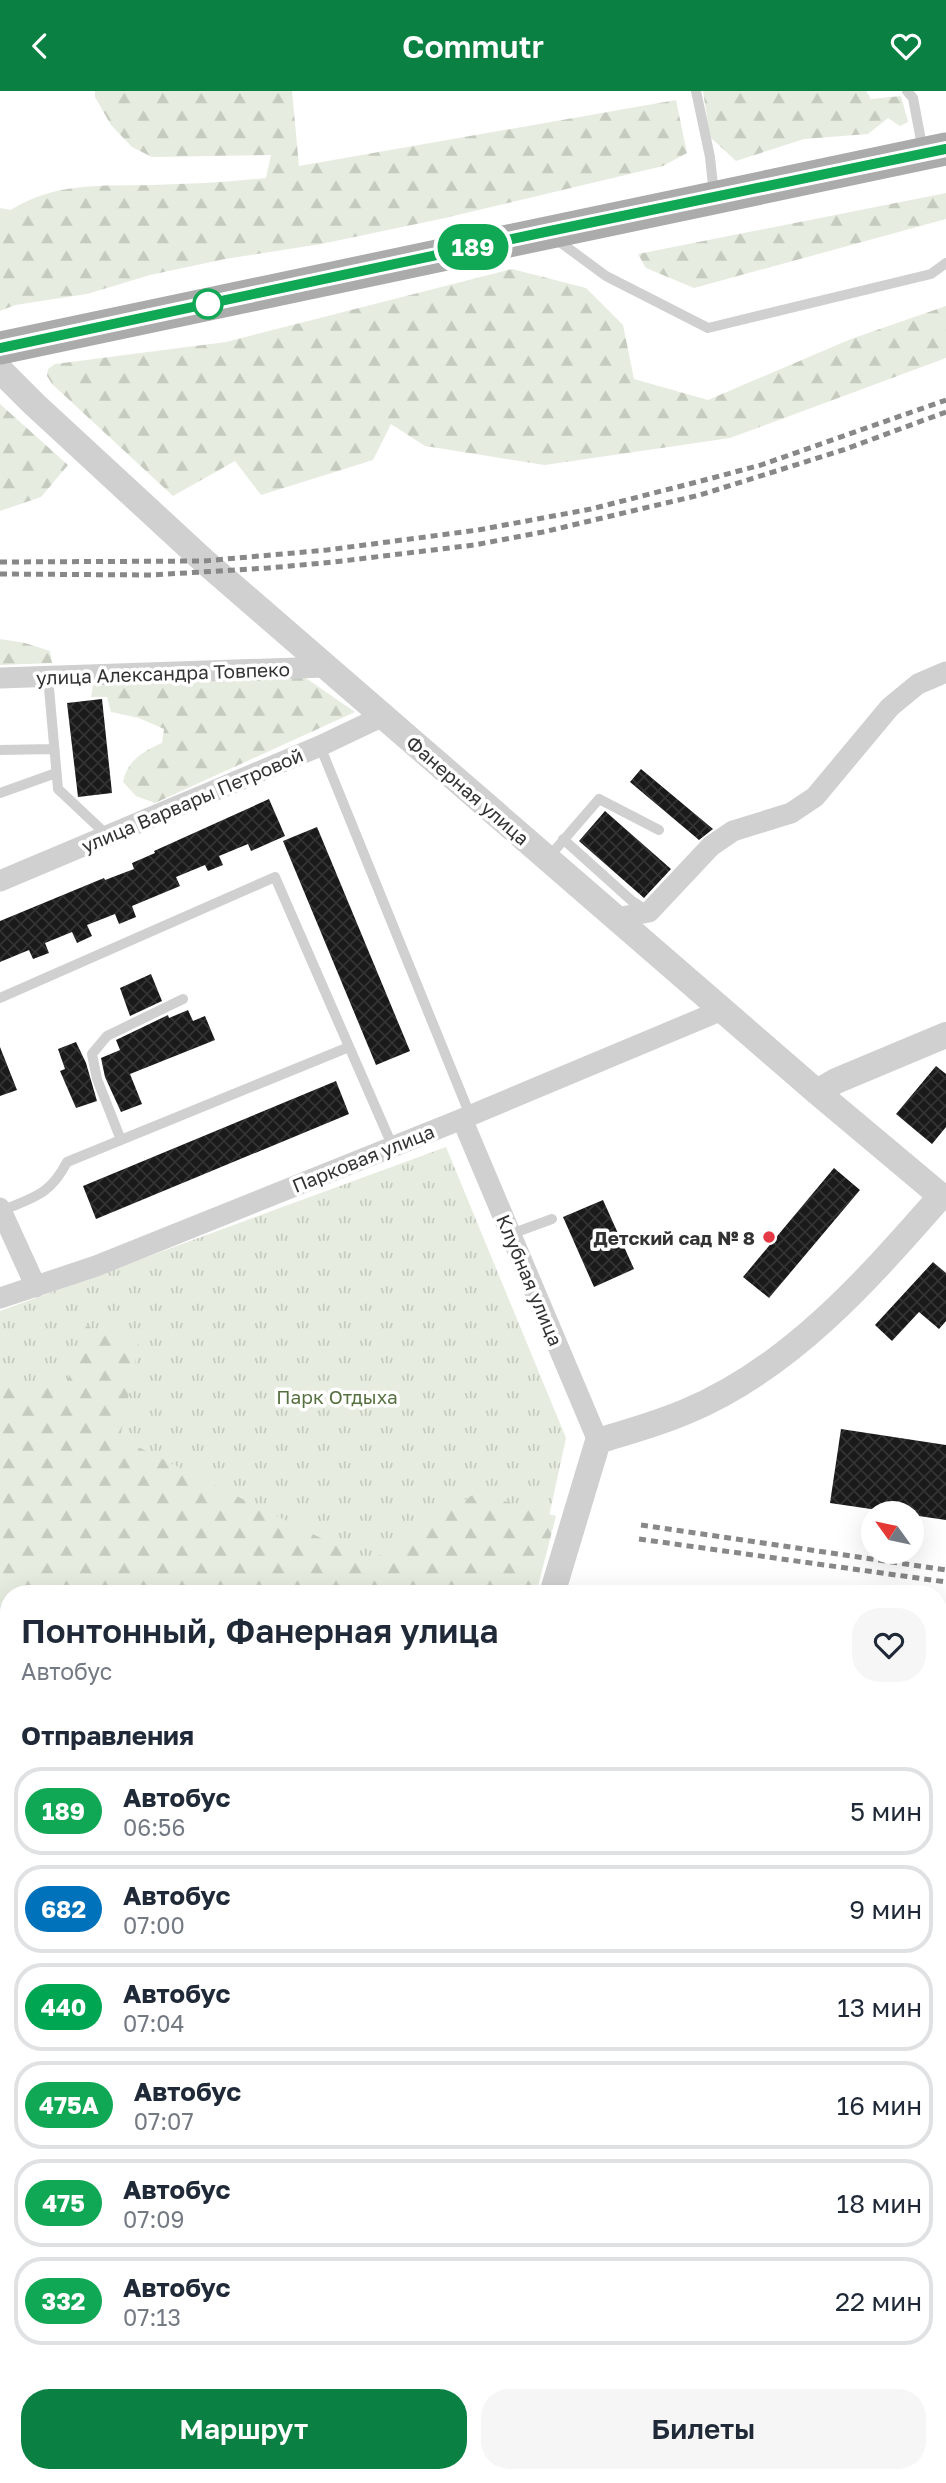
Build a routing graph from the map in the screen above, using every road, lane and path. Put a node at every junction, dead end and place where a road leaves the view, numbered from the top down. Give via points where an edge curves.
1 (696, 91) edge
2 (906, 91) edge
3 (935, 151) edge
4 (714, 197) junction
5 (545, 232) junction
6 (946, 263) edge
7 (0, 348) edge
8 (0, 370) edge
9 (325, 667) junction
10 (946, 672) edge
11 (48, 677) junction
12 (0, 678) edge
13 (383, 716) junction
14 (320, 746) junction
15 (54, 749) junction
16 (0, 750) edge
17 (56, 773) junction
18 (0, 793) edge
19 (659, 830) dead end
20 (108, 836) junction
21 (555, 849) junction
22 (0, 881) edge
23 (633, 910) junction
24 (0, 998) edge
25 (183, 999) dead end
26 (722, 1010) junction
27 (946, 1035) edge
28 (349, 1047) junction
29 (817, 1092) junction
30 (466, 1117) junction
31 (121, 1140) junction
32 (392, 1145) junction
33 (944, 1195) edge
34 (1, 1210) edge
35 (552, 1219) dead end
36 (510, 1234) junction
37 (38, 1290) junction
38 (0, 1298) edge
39 (598, 1441) junction
40 (555, 1585) edge

1 - 4 lane
2 - 3 lane
3 - 4 main road
4 - 5 main road
5 - 6 lane via 606,276 708,328 931,274
5 - 7 main road
8 - 9 street, Фанерная улица
9 - 11 street, улица Александра Товпеко
9 - 13 street, Фанерная улица
10 - 23 street via 918,684 890,707 815,797 791,813 733,831
11 - 12 street, улица Александра Товпеко
11 - 15 lane
13 - 14 street, улица Варвары Петровой
13 - 21 street, Фанерная улица
14 - 20 street, улица Варвары Петровой
14 - 30 lane
15 - 16 lane
15 - 17 lane
17 - 18 lane
17 - 20 lane via 58,789
19 - 21 lane via 599,799
20 - 22 street, улица Варвары Петровой
21 - 23 street, Фанерная улица
23 - 26 street, Фанерная улица
24 - 28 lane via 275,877
25 - 31 lane via 107,1036 92,1054
26 - 29 street, Фанерная улица
26 - 30 street, Парковая улица
27 - 29 street
28 - 31 lane
28 - 32 lane
29 - 33 street, Фанерная улица
30 - 32 street, Парковая улица
30 - 36 street, Клубная улица
31 - 34 lane via 67,1162 44,1192
32 - 37 street, Парковая улица
33 - 39 street via 852,1294 757,1373 685,1412
34 - 37 street
35 - 36 lane
36 - 39 street, Клубная улица
37 - 38 street, Парковая улица
39 - 40 street

